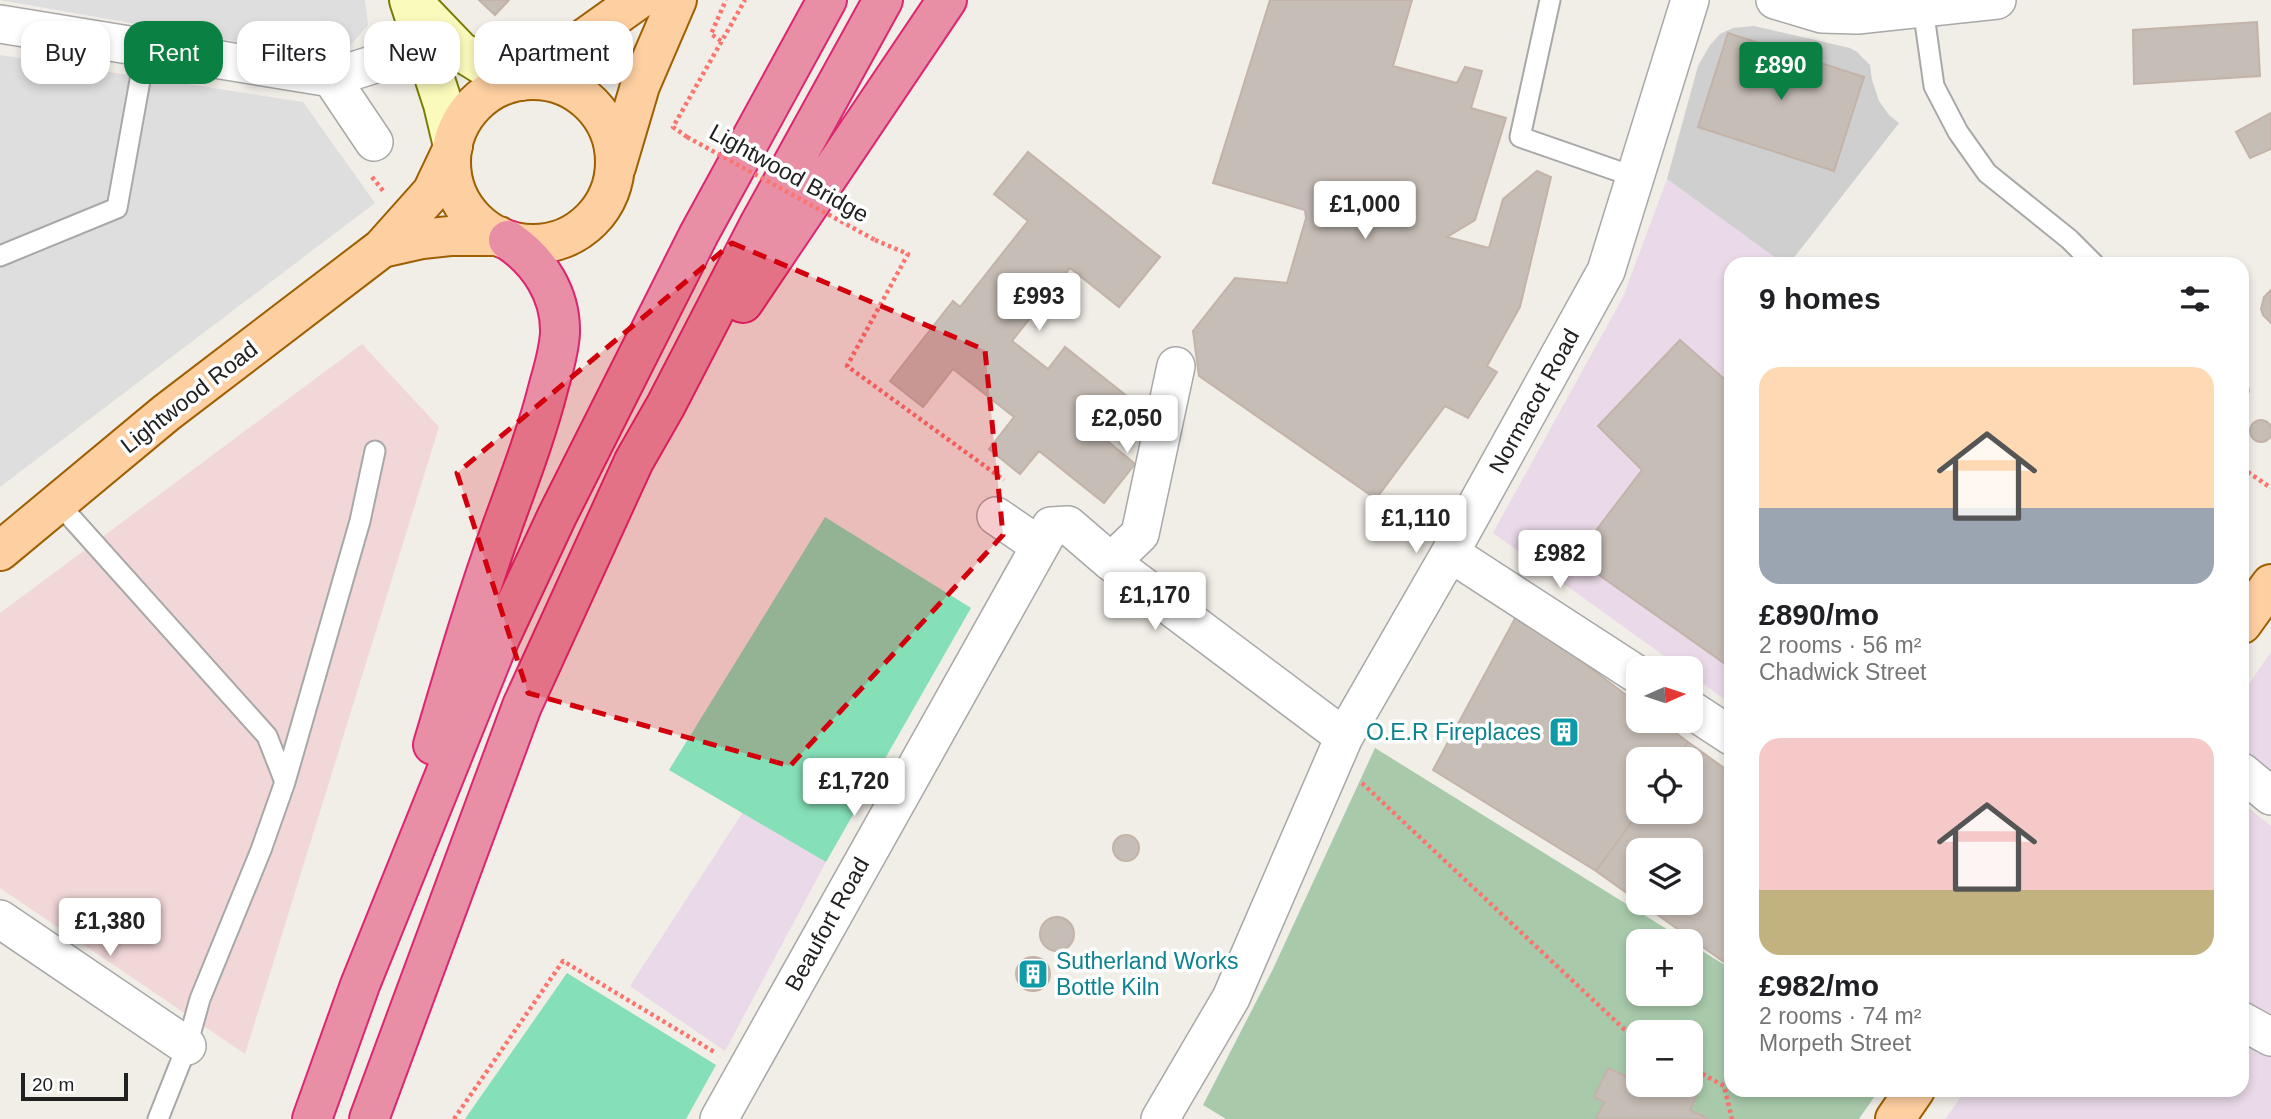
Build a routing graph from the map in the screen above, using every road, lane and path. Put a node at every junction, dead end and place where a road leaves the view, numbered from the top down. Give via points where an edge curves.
1 (410, 0) edge
2 (638, 0) edge
3 (677, 0) edge
4 (726, 0) edge
5 (745, 0) edge
6 (827, 0) edge
7 (883, 0) edge
8 (947, 0) edge
9 (1550, 0) edge
10 (1690, 0) edge
11 (1775, 0) edge
12 (1997, 0) edge
13 (1923, 8) junction
14 (608, 21) edge
15 (0, 24) edge
16 (721, 41) junction
17 (124, 44) edge
18 (474, 60) edge
19 (139, 84) edge
20 (335, 84) edge
21 (511, 84) edge
22 (557, 84) edge
23 (374, 142) dead end
24 (452, 149) junction
25 (614, 172) junction
26 (1636, 177) junction
27 (503, 238) junction
28 (382, 248) junction
29 (0, 256) edge
30 (2087, 257) edge
31 (1176, 366) dead end
32 (375, 451) dead end
33 (2249, 473) edge
34 (2271, 488) edge
35 (1003, 500) joint
36 (58, 503) junction
37 (613, 507) junction
38 (5, 540) edge
39 (1040, 546) junction
40 (1450, 553) junction
41 (1111, 562) junction
42 (2271, 584) edge
43 (2249, 614) edge
44 (1626, 667) edge
45 (1703, 718) edge
46 (1724, 731) edge
47 (1339, 750) junction
48 (2249, 778) edge
49 (285, 782) junction
50 (2271, 796) edge
51 (0, 919) edge
52 (360, 985) junction
53 (2249, 1025) edge
54 (1626, 1030) edge
55 (2271, 1037) edge
56 (187, 1046) junction
57 (745, 1070) junction
58 (1703, 1074) edge
59 (1724, 1086) edge
60 (1727, 1097) edge
61 (1910, 1097) edge
62 (158, 1119) edge
63 (312, 1119) edge
64 (369, 1119) edge
65 (454, 1119) edge
66 (719, 1119) edge
67 (1160, 1119) edge
68 (1732, 1119) edge
69 (1895, 1119) edge

1 - 18 street
1 - 24 street via 443,104
2 - 14 main road
3 - 25 main road via 640,86
4 - 16 path via 711,34
5 - 16 path
6 - 52 highway via 699,234 557,516 500,638
7 - 37 highway
8 - 37 highway via 755,284
9 - 26 lane via 1520,137
10 - 26 street, Normacot Road
11 - 13 street via 1822,14
12 - 13 street
13 - 30 lane via 1934,86 1958,132 1987,173
15 - 17 street
16 - 35 path, Lightwood Bridge, bridge via 673,127 908,254 847,366
19 - 29 lane via 117,208
20 - 23 street
21 - 24 main road via 475,104 461,122
22 - 25 main road via 585,99 602,118 613,142
24 - 27 main road via 454,183 464,205 478,223
24 - 28 main road, Lightwood Road via 432,192
25 - 27 main road via 600,208 578,230 535,244
26 - 40 street, Normacot Road via 1606,271
27 - 28 main road, Lightwood Road via 450,236
27 - 52 highway via 524,251 549,286 560,334 555,363 541,418 477,597
28 - 36 main road, Lightwood Road via 166,413
31 - 41 street via 1140,534
32 - 49 lane via 360,521
33 - 34 path
35 - 39 street
36 - 38 main road, Lightwood Road
36 - 49 lane via 267,736
37 - 64 highway via 522,706
39 - 41 street, Beaufort Road via 1051,526 1068,525
39 - 57 street, Beaufort Road
40 - 44 street
40 - 47 street, Normacot Road
41 - 47 street
42 - 43 main road
45 - 46 street
47 - 54 path via 1366,786
47 - 67 street, Normacot Road via 1231,998
48 - 50 street
49 - 56 lane via 200,999
51 - 56 street
52 - 63 highway
53 - 55 street
56 - 62 lane
57 - 65 path via 563,961
57 - 66 street, Beaufort Road
58 - 59 path
60 - 68 path
61 - 69 main road

